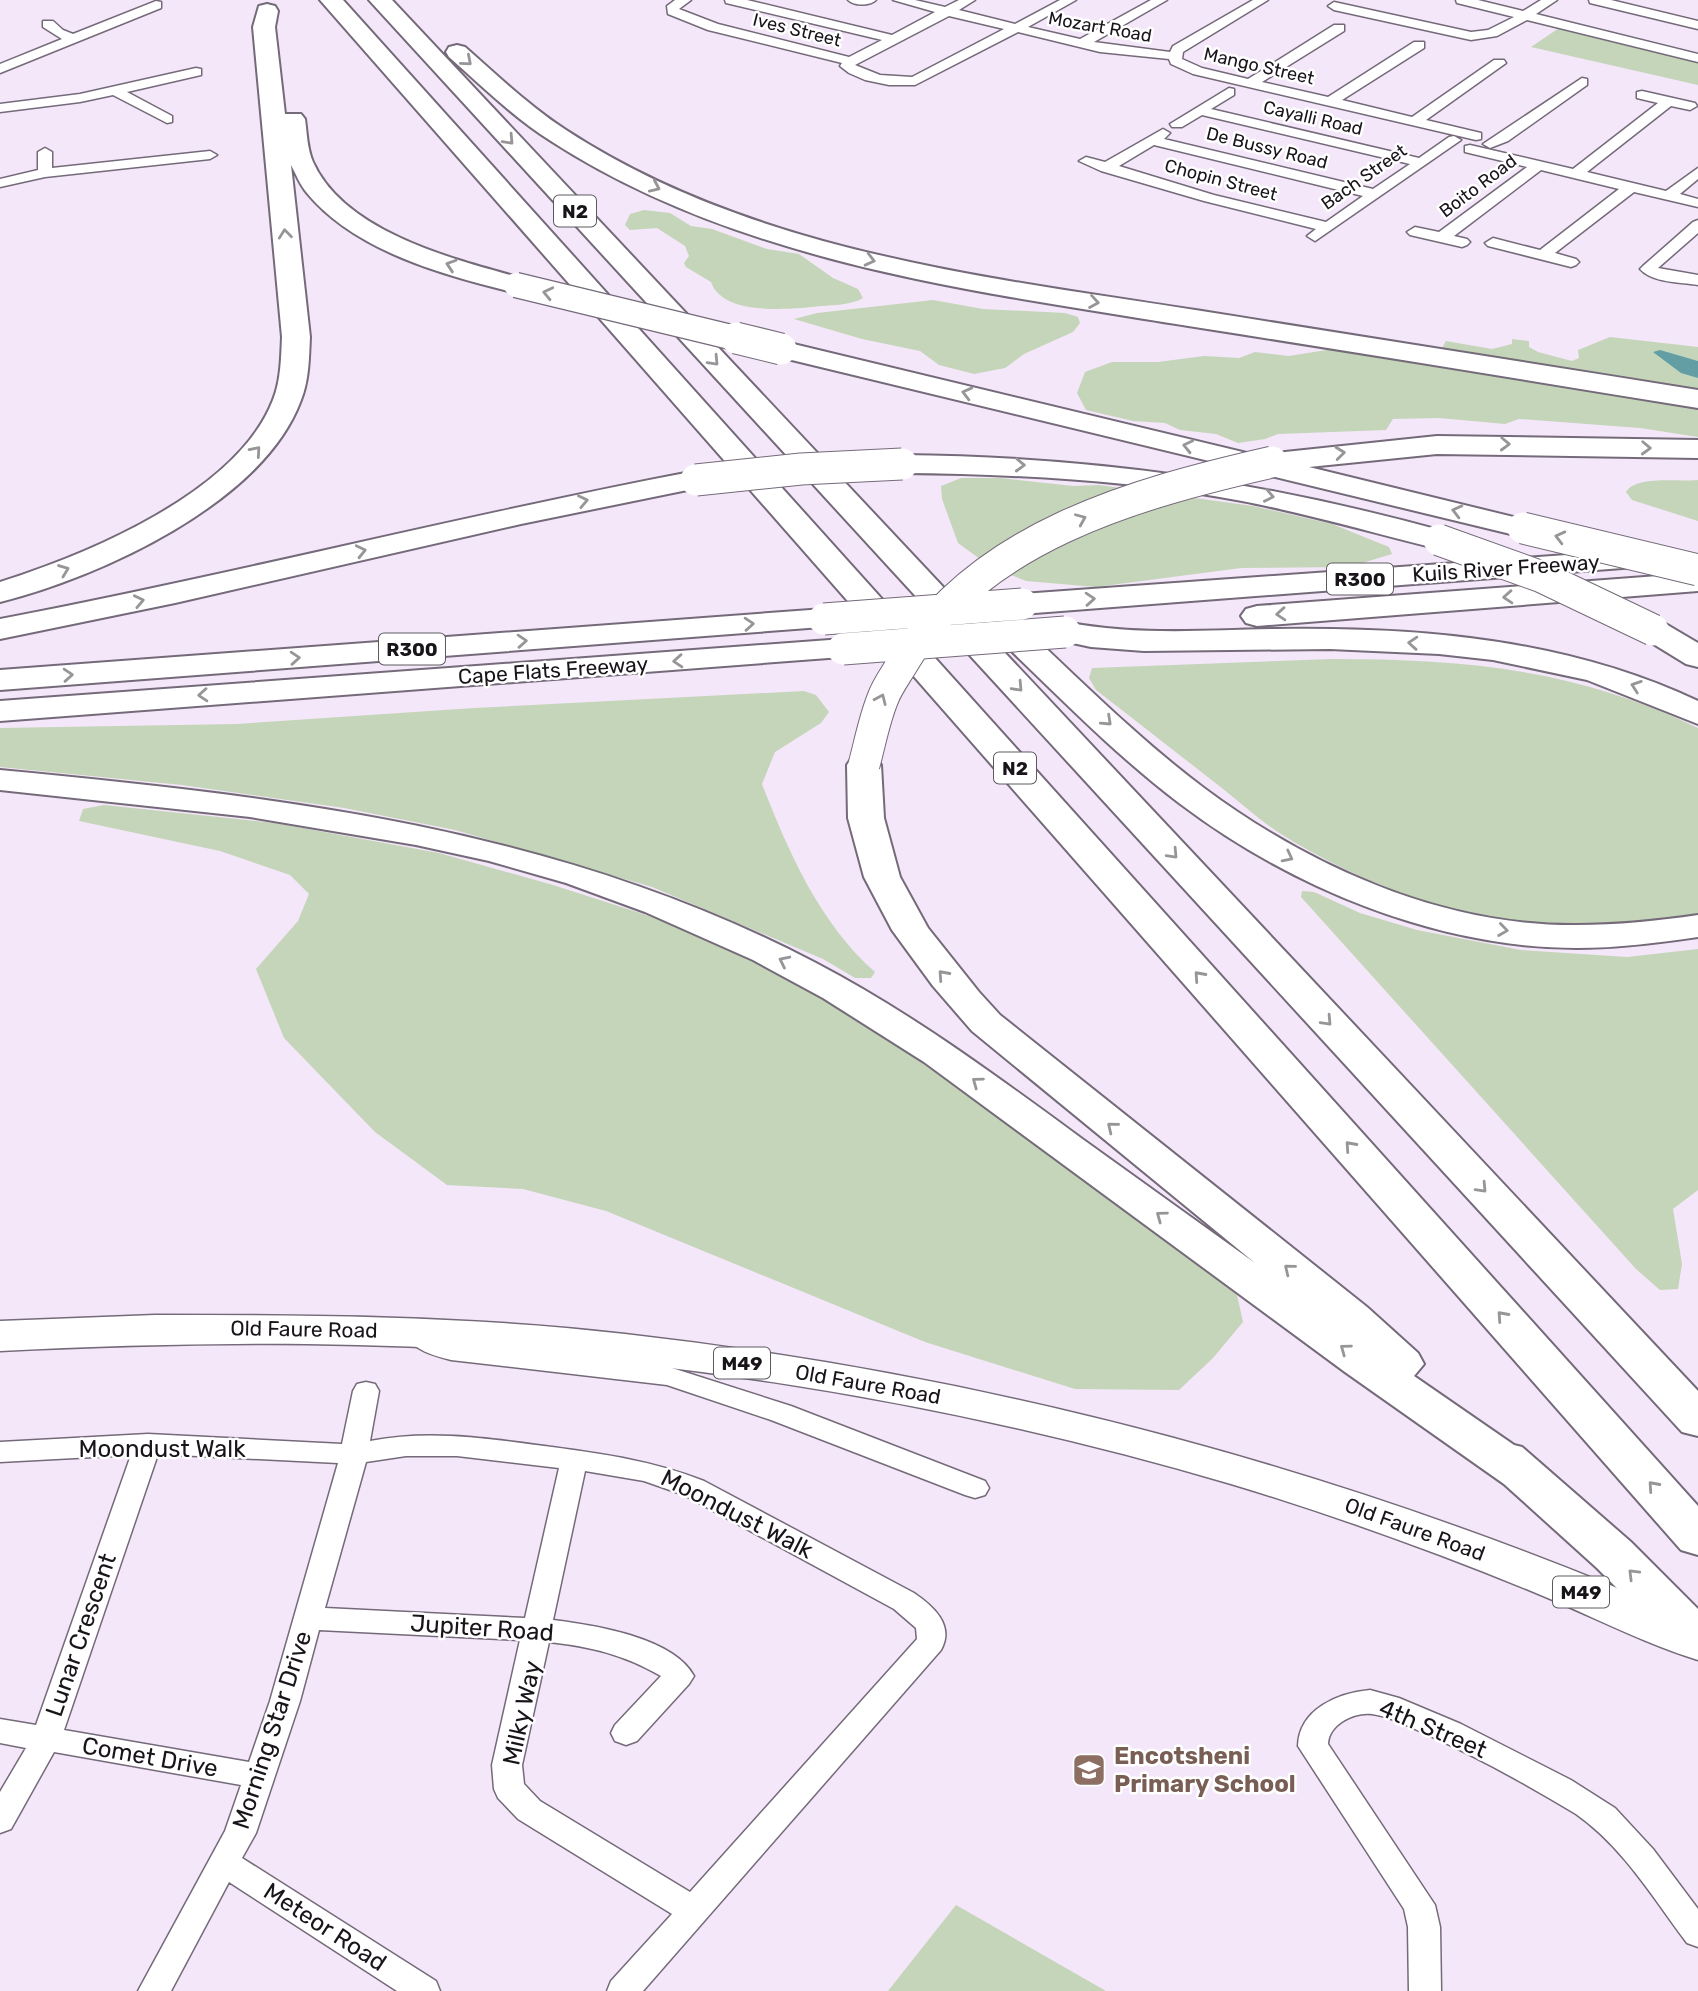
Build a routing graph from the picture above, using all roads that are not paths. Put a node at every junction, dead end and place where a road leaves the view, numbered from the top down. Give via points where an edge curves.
1 (331, 0) edge
2 (380, 0) edge
3 (398, 0) edge
4 (685, 0) edge
5 (732, 0) edge
6 (854, 0) edge
7 (870, 0) edge
8 (899, 0) edge
9 (969, 0) edge
10 (1070, 0) edge
11 (1161, 0) edge
12 (1462, 0) edge
13 (1550, 0) edge
14 (1595, 0) edge
15 (1235, 2) dead end
16 (1258, 3) edge
17 (156, 5) dead end
18 (266, 6) edge
19 (1334, 6) dead end
20 (945, 12) junction
21 (1522, 15) junction
22 (48, 24) dead end
23 (1698, 25) edge
24 (1339, 27) dead end
25 (1016, 29) junction
26 (74, 39) junction
27 (894, 39) junction
28 (1081, 44) junction
29 (1419, 45) dead end
30 (1174, 56) junction
31 (1698, 58) edge
32 (851, 61) junction
33 (1499, 63) dead end
34 (0, 69) edge
35 (196, 72) dead end
36 (900, 82) junction
37 (1582, 82) dead end
38 (1250, 83) junction
39 (114, 90) junction
40 (888, 92) dead end
41 (1229, 92) dead end
42 (1642, 95) dead end
43 (1669, 101) junction
44 (1330, 102) junction
45 (1690, 106) dead end
46 (0, 108) edge
47 (1199, 110) junction
48 (167, 119) dead end
49 (1414, 122) junction
50 (1152, 140) junction
51 (1472, 142) junction
52 (45, 152) dead end
53 (210, 155) dead end
54 (1086, 162) dead end
55 (1419, 162) junction
56 (1539, 165) junction
57 (1106, 168) junction
58 (1698, 172) edge
59 (45, 173) junction
60 (1576, 174) junction
61 (0, 183) edge
62 (1631, 187) junction
63 (1374, 194) junction
64 (1669, 196) junction
65 (1698, 203) edge
66 (1698, 225) edge
67 (1328, 227) junction
68 (1415, 233) dead end
69 (1314, 236) dead end
70 (1441, 238) junction
71 (1462, 242) dead end
72 (1493, 243) dead end
73 (1543, 255) junction
74 (1571, 262) dead end
75 (1698, 280) edge
76 (1698, 398) edge
77 (771, 423) junction
78 (1698, 449) edge
79 (1698, 554) edge
80 (1698, 570) edge
81 (1698, 582) edge
82 (0, 592) edge
83 (1022, 604) joint
84 (0, 629) edge
85 (1065, 632) junction
86 (1698, 657) edge
87 (0, 680) edge
88 (0, 711) edge
89 (1698, 714) edge
90 (0, 780) edge
91 (1698, 926) edge
92 (416, 1332) junction
93 (0, 1336) edge
94 (366, 1391) dead end
95 (1698, 1420) edge
96 (148, 1444) junction
97 (0, 1452) edge
98 (354, 1454) junction
99 (574, 1460) junction
100 (1525, 1475) junction
101 (975, 1488) dead end
102 (1698, 1537) edge
103 (308, 1618) junction
104 (539, 1630) junction
105 (1698, 1641) edge
106 (0, 1731) edge
107 (626, 1733) dead end
108 (46, 1740) junction
109 (259, 1776) junction
110 (0, 1820) edge
111 (226, 1864) junction
112 (694, 1911) junction
113 (1698, 1933) edge
114 (154, 1991) edge
115 (424, 1991) edge
116 (623, 1991) edge
117 (1425, 1991) edge

102 -> 1 highway, N2
2 -> 77 highway, N2
3 -> 76 highway via 556,135 655,188 782,235 875,261 1005,288
4 - 32 street, Ives Street via 673,6 673,11 704,24
5 - 27 street
6 - 7 street
8 - 20 street, Mozart Road
9 - 20 street
10 - 25 street
11 - 28 street
12 - 21 street
13 - 21 street
14 - 23 street
15 - 16 street
16 - 30 street, Mango Street
17 - 26 street
80 -> 18 highway, bridge via 516,285 438,261 360,225 321,193 301,161
82 -> 18 highway via 95,557 171,518 246,462 283,412 295,377 296,337 264,27
19 - 21 street via 1471,36 1498,32
20 - 25 street, Mozart Road
20 - 27 street
21 - 31 street
22 - 26 street
24 - 38 street
25 - 28 street, Mozart Road
25 - 36 street via 919,79
26 - 34 street
27 - 32 street
28 - 30 street, Mozart Road
29 - 44 street
30 - 38 street, Mango Street via 1192,69
32 - 36 street via 847,66 854,71
33 - 49 street
35 - 39 street
36 - 40 street via 901,86
37 - 51 street via 1513,131
38 - 44 street, Mango Street
39 - 46 street
39 - 48 street
41 - 47 street, Chopin Street
42 - 43 street
43 - 45 street
43 - 60 street
44 - 49 street, Mango Street
47 - 50 street, Chopin Street
47 - 55 street, Cayalli Road
49 - 51 street, Mango Street
50 - 57 street, Chopin Street
50 - 63 street, De Bussy Road
51 - 55 street, Bach Street via 1437,150
51 - 56 street, Mango Street
52 - 59 street
53 - 59 street
54 - 57 street, Chopin Street
55 - 63 street, Bach Street
56 - 60 street, Mango Street
56 - 70 street, Boito Road
57 - 67 street, Chopin Street
58 - 64 street
59 - 61 street
60 - 62 street, Mango Street
62 - 64 street, Mango Street
62 - 73 street
63 - 67 street, Bach Street
64 - 65 street, Mango Street
66 - 75 street via 1648,269
67 - 69 street, Bach Street
68 - 70 street, Boito Road
70 - 71 street, Boito Road
72 - 73 street
73 - 74 street
77 -> 91 highway via 841,476 1171,779 1281,854 1395,904 1479,927 1609,938
77 -> 95 highway, N2
100 -> 78 highway, bridge via 1351,1318 986,1023 934,966 900,914 876,859 866,820 864,765 869,733 893,671 915,640 967,587 1033,543 1111,506 1198,479 1322,455 1437,444
83 -> 79 highway, Kuils River Freeway / R300
81 -> 85 highway, Kuils River Freeway / R300
87 -> 83 highway, Cape Flats Freeway / R300, bridge
84 -> 86 highway, bridge via 696,480 902,464 1024,465 1210,485 1339,511 1542,577
85 -> 88 highway, Cape Flats Freeway / R300, bridge
89 -> 85 highway via 1591,671 1484,650 1348,639 1120,641
100 -> 90 highway via 1409,1396 938,1053 815,976 741,940 578,876 426,837 184,797
92 - 93 main road, Old Faure Road / M49 via 203,1328
92 - 101 street via 433,1346 451,1351 669,1376
92 - 105 main road, Old Faure Road / M49 via 646,1350 982,1405 1230,1467 1356,1507
94 - 98 street, Morning Star Drive
96 - 97 street, Moondust Walk
96 - 98 street, Moondust Walk
96 - 108 street, Lunar Crescent
98 - 99 street, Moondust Walk via 419,1443
98 - 103 street, Morning Star Drive
99 - 104 street, Milky Way
99 - 112 street, Moondust Walk via 627,1465 694,1488 904,1601 925,1615 933,1628 931,1642
105 -> 100 highway via 1614,1555
103 - 104 street, Jupiter Road
103 - 109 street, Morning Star Drive
104 - 107 street, Jupiter Road via 623,1643 673,1668 679,1676
104 - 112 street, Milky Way via 508,1765 509,1789 529,1810
106 - 108 street, Comet Drive
108 - 109 street, Comet Drive
108 - 110 street, Lunar Crescent
109 - 111 street, Morning Star Drive
111 - 114 street, Morning Star Drive
111 - 115 street, Meteor Road
112 - 116 street, Moondust Walk
113 - 117 street, 4th Street via 1618,1832 1587,1805 1444,1730 1369,1702 1321,1722 1313,1746 1419,1905

